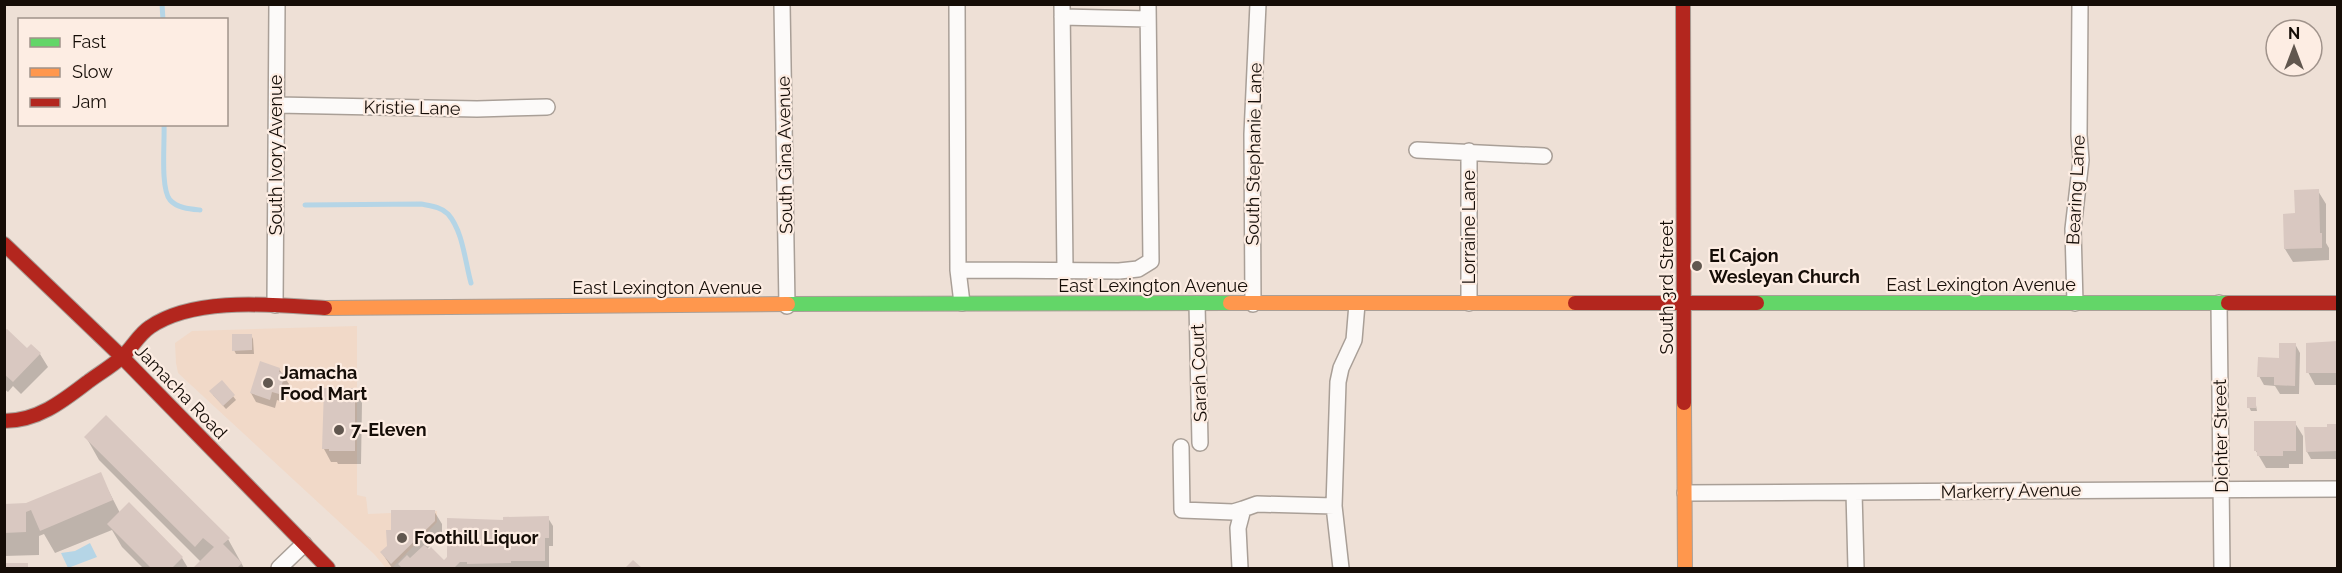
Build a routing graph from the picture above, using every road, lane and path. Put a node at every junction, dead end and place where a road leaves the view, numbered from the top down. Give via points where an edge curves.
1 (277, 4) edge
2 (782, 4) edge
3 (957, 4) edge
4 (1258, 4) edge
5 (1683, 4) edge
6 (2080, 4) edge
7 (1062, 11) edge
8 (1148, 12) edge
9 (277, 105) junction
10 (547, 107) dead end
11 (1417, 150) dead end
12 (1469, 151) junction
13 (1544, 156) dead end
14 (4, 244) edge
15 (958, 270) junction
16 (1065, 270) junction
17 (962, 303) junction
18 (1469, 303) junction
19 (2075, 303) junction
20 (2219, 303) junction
21 (2337, 303) edge
22 (1197, 304) junction
23 (1253, 304) junction
24 (1357, 304) junction
25 (1685, 304) junction
26 (275, 305) junction
27 (787, 306) junction
28 (122, 357) junction
29 (4, 421) edge
30 (1200, 443) dead end
31 (1181, 447) dead end
32 (2221, 488) junction
33 (2337, 489) edge
34 (1854, 492) junction
35 (1685, 493) junction
36 (1334, 506) junction
37 (1243, 509) junction
38 (304, 544) junction
39 (279, 568) edge
40 (328, 568) edge
41 (1240, 568) edge
42 (1341, 568) edge
43 (1685, 568) edge
44 (1856, 568) edge
45 (2222, 568) edge

1 - 9 street, South Ivory Avenue
2 - 27 street, South Gina Avenue
3 - 15 street
4 - 23 street, South Stephanie Lane via 1252,134
5 - 25 street, South 3rd Street
6 - 19 street, Bearing Lane via 2081,160 2073,229
7 - 8 street
7 - 16 street
8 - 16 street via 1150,261 1138,269
9 - 10 street, Kristie Lane
9 - 26 street, South Ivory Avenue
11 - 12 street, Lorraine Lane
12 - 13 street, Lorraine Lane
12 - 18 street, Lorraine Lane
14 - 28 street, Jamacha Road
15 - 16 street
15 - 17 street
17 - 22 street, East Lexington Avenue
17 - 27 street, East Lexington Avenue
18 - 24 street, East Lexington Avenue
18 - 25 street, East Lexington Avenue
19 - 20 street, East Lexington Avenue
19 - 25 street, East Lexington Avenue
20 - 21 street, East Lexington Avenue
20 - 32 street, Dichter Street
22 - 23 street, East Lexington Avenue
22 - 30 street, Sarah Court
23 - 24 street, East Lexington Avenue
24 - 36 street via 1354,340 1338,382
25 - 35 street, South 3rd Street
26 - 27 street, East Lexington Avenue
26 - 28 street, East Lexington Avenue via 217,306 176,315 150,327
28 - 29 street, East Lexington Avenue via 50,410
28 - 38 street, Jamacha Road
31 - 37 street via 1182,510
32 - 33 street, Markerry Avenue
32 - 34 street, Markerry Avenue
32 - 45 street, Dichter Street
34 - 35 street, Markerry Avenue
34 - 44 street
35 - 43 street, South 3rd Street
36 - 37 street via 1257,504
36 - 42 street
37 - 41 street via 1239,528
38 - 39 street
38 - 40 street, Jamacha Road

